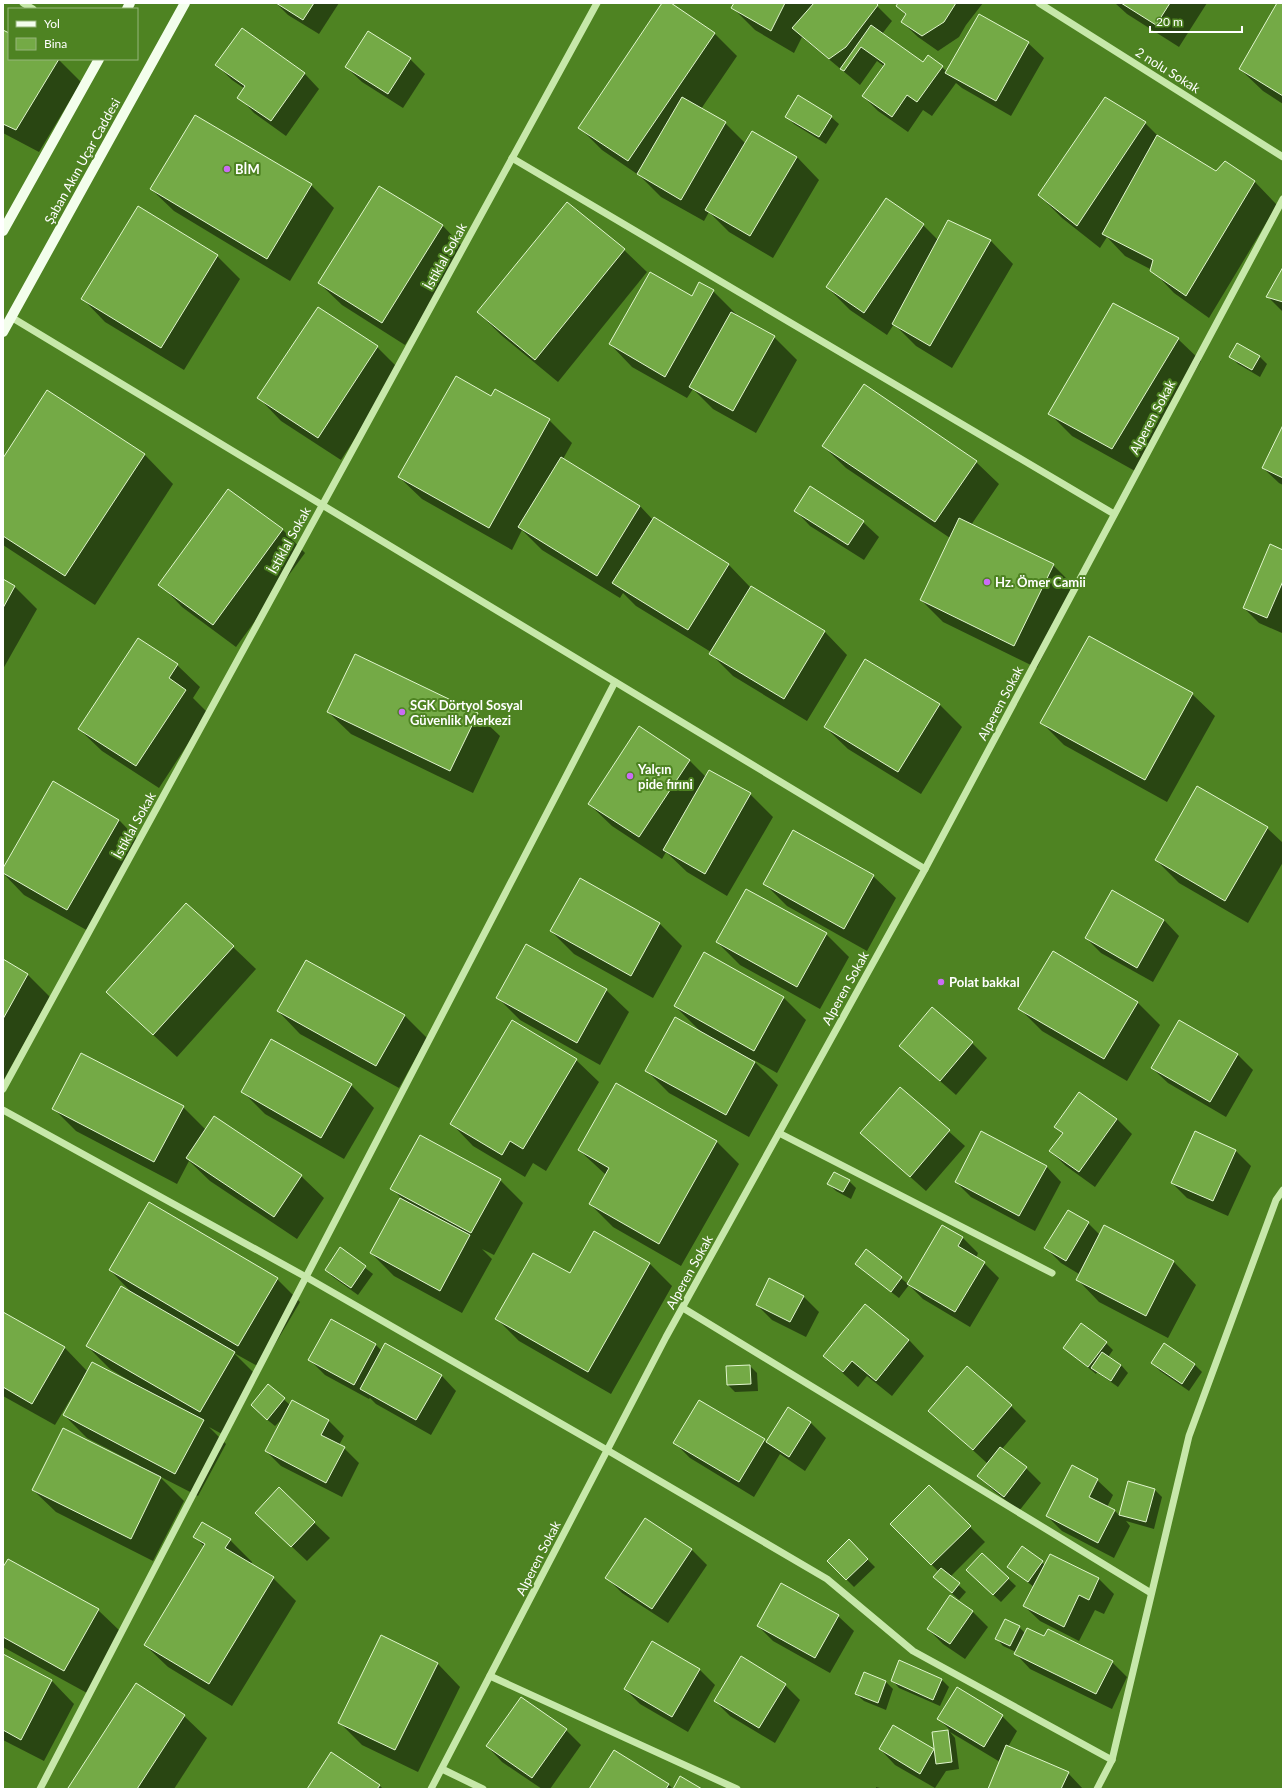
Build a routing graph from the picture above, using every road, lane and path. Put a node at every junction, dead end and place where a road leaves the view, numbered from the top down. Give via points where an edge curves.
1 (184, 3) edge
2 (597, 3) edge
3 (1039, 3) edge
4 (98, 60) edge
5 (1283, 157) edge
6 (512, 158) junction
7 (1283, 199) edge
8 (3, 231) edge
9 (11, 317) junction
10 (3, 332) edge
11 (322, 505) junction
12 (1114, 514) junction
13 (615, 682) junction
14 (924, 870) junction
15 (3, 1089) edge
16 (3, 1110) edge
17 (779, 1133) junction
18 (1283, 1190) edge
19 (1052, 1273) dead end
20 (306, 1277) junction
21 (683, 1308) junction
22 (607, 1450) junction
23 (1152, 1593) junction
24 (490, 1676) junction
25 (1112, 1760) junction
26 (442, 1769) junction
27 (40, 1789) edge
28 (430, 1789) edge
29 (483, 1789) edge
30 (737, 1789) edge
31 (1097, 1789) edge

1 - 9 main road, Şaban Akın Uçar Caddesi
2 - 6 street, İstiklal Sokak
3 - 5 street, 2 nolu Sokak
4 - 8 main road
6 - 11 street, İstiklal Sokak
6 - 12 street
7 - 12 street, Alperen Sokak
9 - 10 main road, Şaban Akın Uçar Caddesi
9 - 11 street
11 - 13 street
11 - 15 street, İstiklal Sokak
12 - 14 street, Alperen Sokak
13 - 14 street
13 - 20 street
14 - 17 street, Alperen Sokak
16 - 20 street
17 - 19 street
17 - 21 street, Alperen Sokak
18 - 23 street via 1276,1200 1189,1436
20 - 22 street
20 - 27 street
21 - 22 street, Alperen Sokak
21 - 23 street
22 - 24 street, Alperen Sokak
22 - 25 street via 827,1579 913,1651
23 - 25 street
24 - 26 street, Alperen Sokak
24 - 30 street
25 - 31 street
26 - 28 street, Alperen Sokak
26 - 29 street

